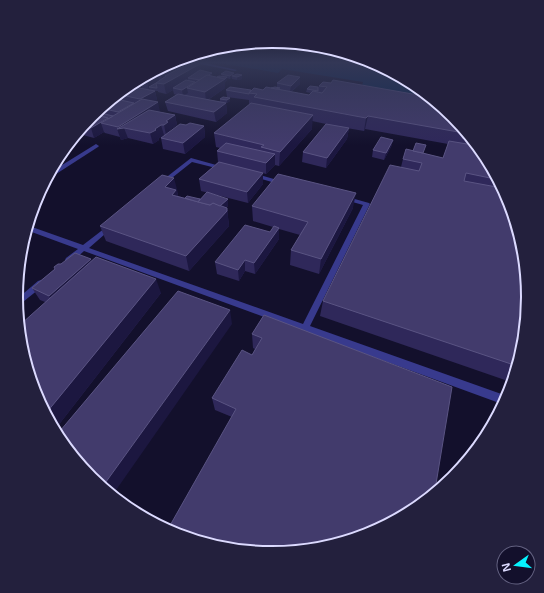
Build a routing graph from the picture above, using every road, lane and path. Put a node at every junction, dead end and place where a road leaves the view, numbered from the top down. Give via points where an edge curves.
1 (96, 146) dead end
2 (62, 163) edge
3 (68, 164) junction
4 (230, 169) edge
5 (56, 172) edge
6 (245, 173) edge
7 (291, 185) edge
8 (155, 189) edge
9 (337, 196) edge
10 (119, 218) edge
11 (32, 230) edge
12 (83, 248) junction
13 (65, 263) edge
14 (47, 278) edge
15 (23, 298) edge
16 (305, 328) junction
17 (499, 398) edge

1 - 3 lane
2 - 3 lane
3 - 5 lane
4 - 8 lane via 191,160
6 - 7 lane
9 - 16 lane via 367,204
10 - 12 lane
11 - 12 lane
12 - 13 lane
12 - 16 lane
14 - 15 lane
16 - 17 lane

